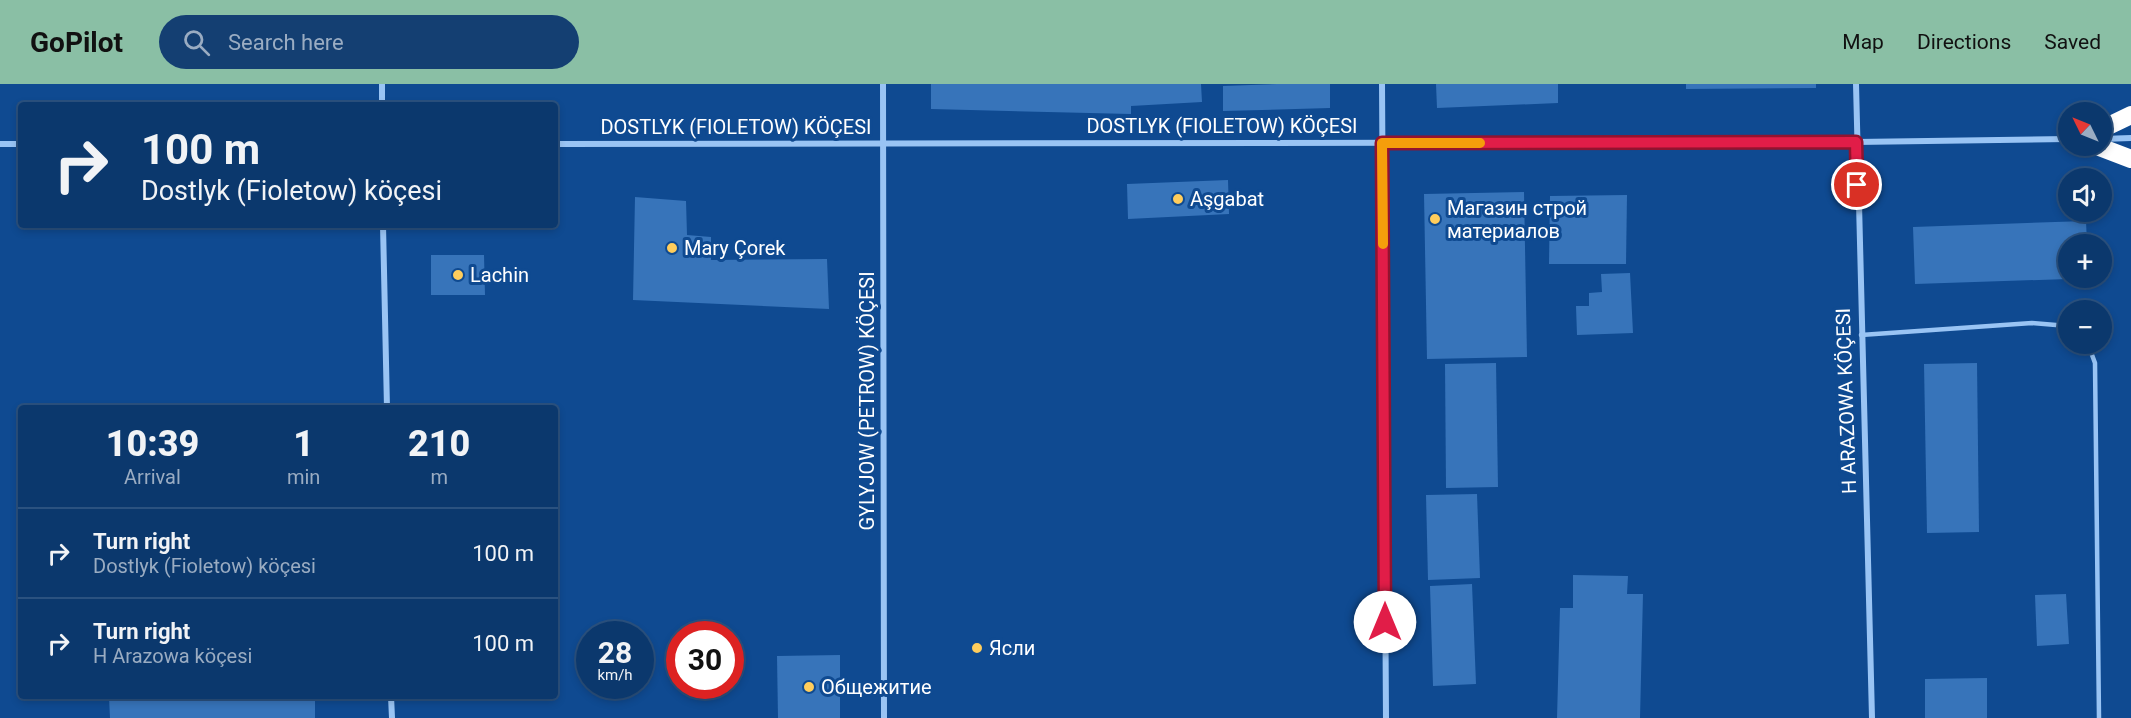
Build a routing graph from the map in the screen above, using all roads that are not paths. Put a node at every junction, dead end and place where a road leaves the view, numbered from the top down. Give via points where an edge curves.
1 (382, 84) edge
2 (883, 84) edge
3 (1382, 84) edge
4 (1856, 84) edge
5 (382, 102) edge
6 (2131, 116) edge
7 (2112, 125) edge
8 (2131, 138) edge
9 (2058, 139) edge
10 (2112, 139) edge
11 (1856, 142) junction
12 (1382, 143) junction
13 (0, 144) edge
14 (18, 144) edge
15 (558, 144) edge
16 (883, 144) junction
17 (2112, 152) edge
18 (2131, 159) edge
19 (383, 228) edge
20 (2058, 325) edge
21 (1861, 335) junction
22 (2092, 354) edge
23 (387, 405) edge
24 (392, 699) edge
25 (392, 718) edge
26 (884, 718) edge
27 (1386, 718) edge
28 (1872, 718) edge
29 (2099, 718) edge

1 - 5 street
2 - 16 street, GYLYJOW (PETROW) KÖÇESI
3 - 12 street
4 - 11 street, H ARAZOWA KÖÇESI
6 - 7 highway
8 - 10 street
9 - 11 street, DOSTLYK (FIOLETOW) KÖÇESI
11 - 12 street, DOSTLYK (FIOLETOW) KÖÇESI
11 - 21 street, H ARAZOWA KÖÇESI
12 - 16 street, DOSTLYK (FIOLETOW) KÖÇESI
12 - 27 street
13 - 14 street
15 - 16 street, DOSTLYK (FIOLETOW) KÖÇESI
16 - 26 street, GYLYJOW (PETROW) KÖÇESI
17 - 18 highway
19 - 23 street
20 - 21 lane via 2032,323
21 - 28 street, H ARAZOWA KÖÇESI
22 - 29 lane via 2095,363
24 - 25 street

